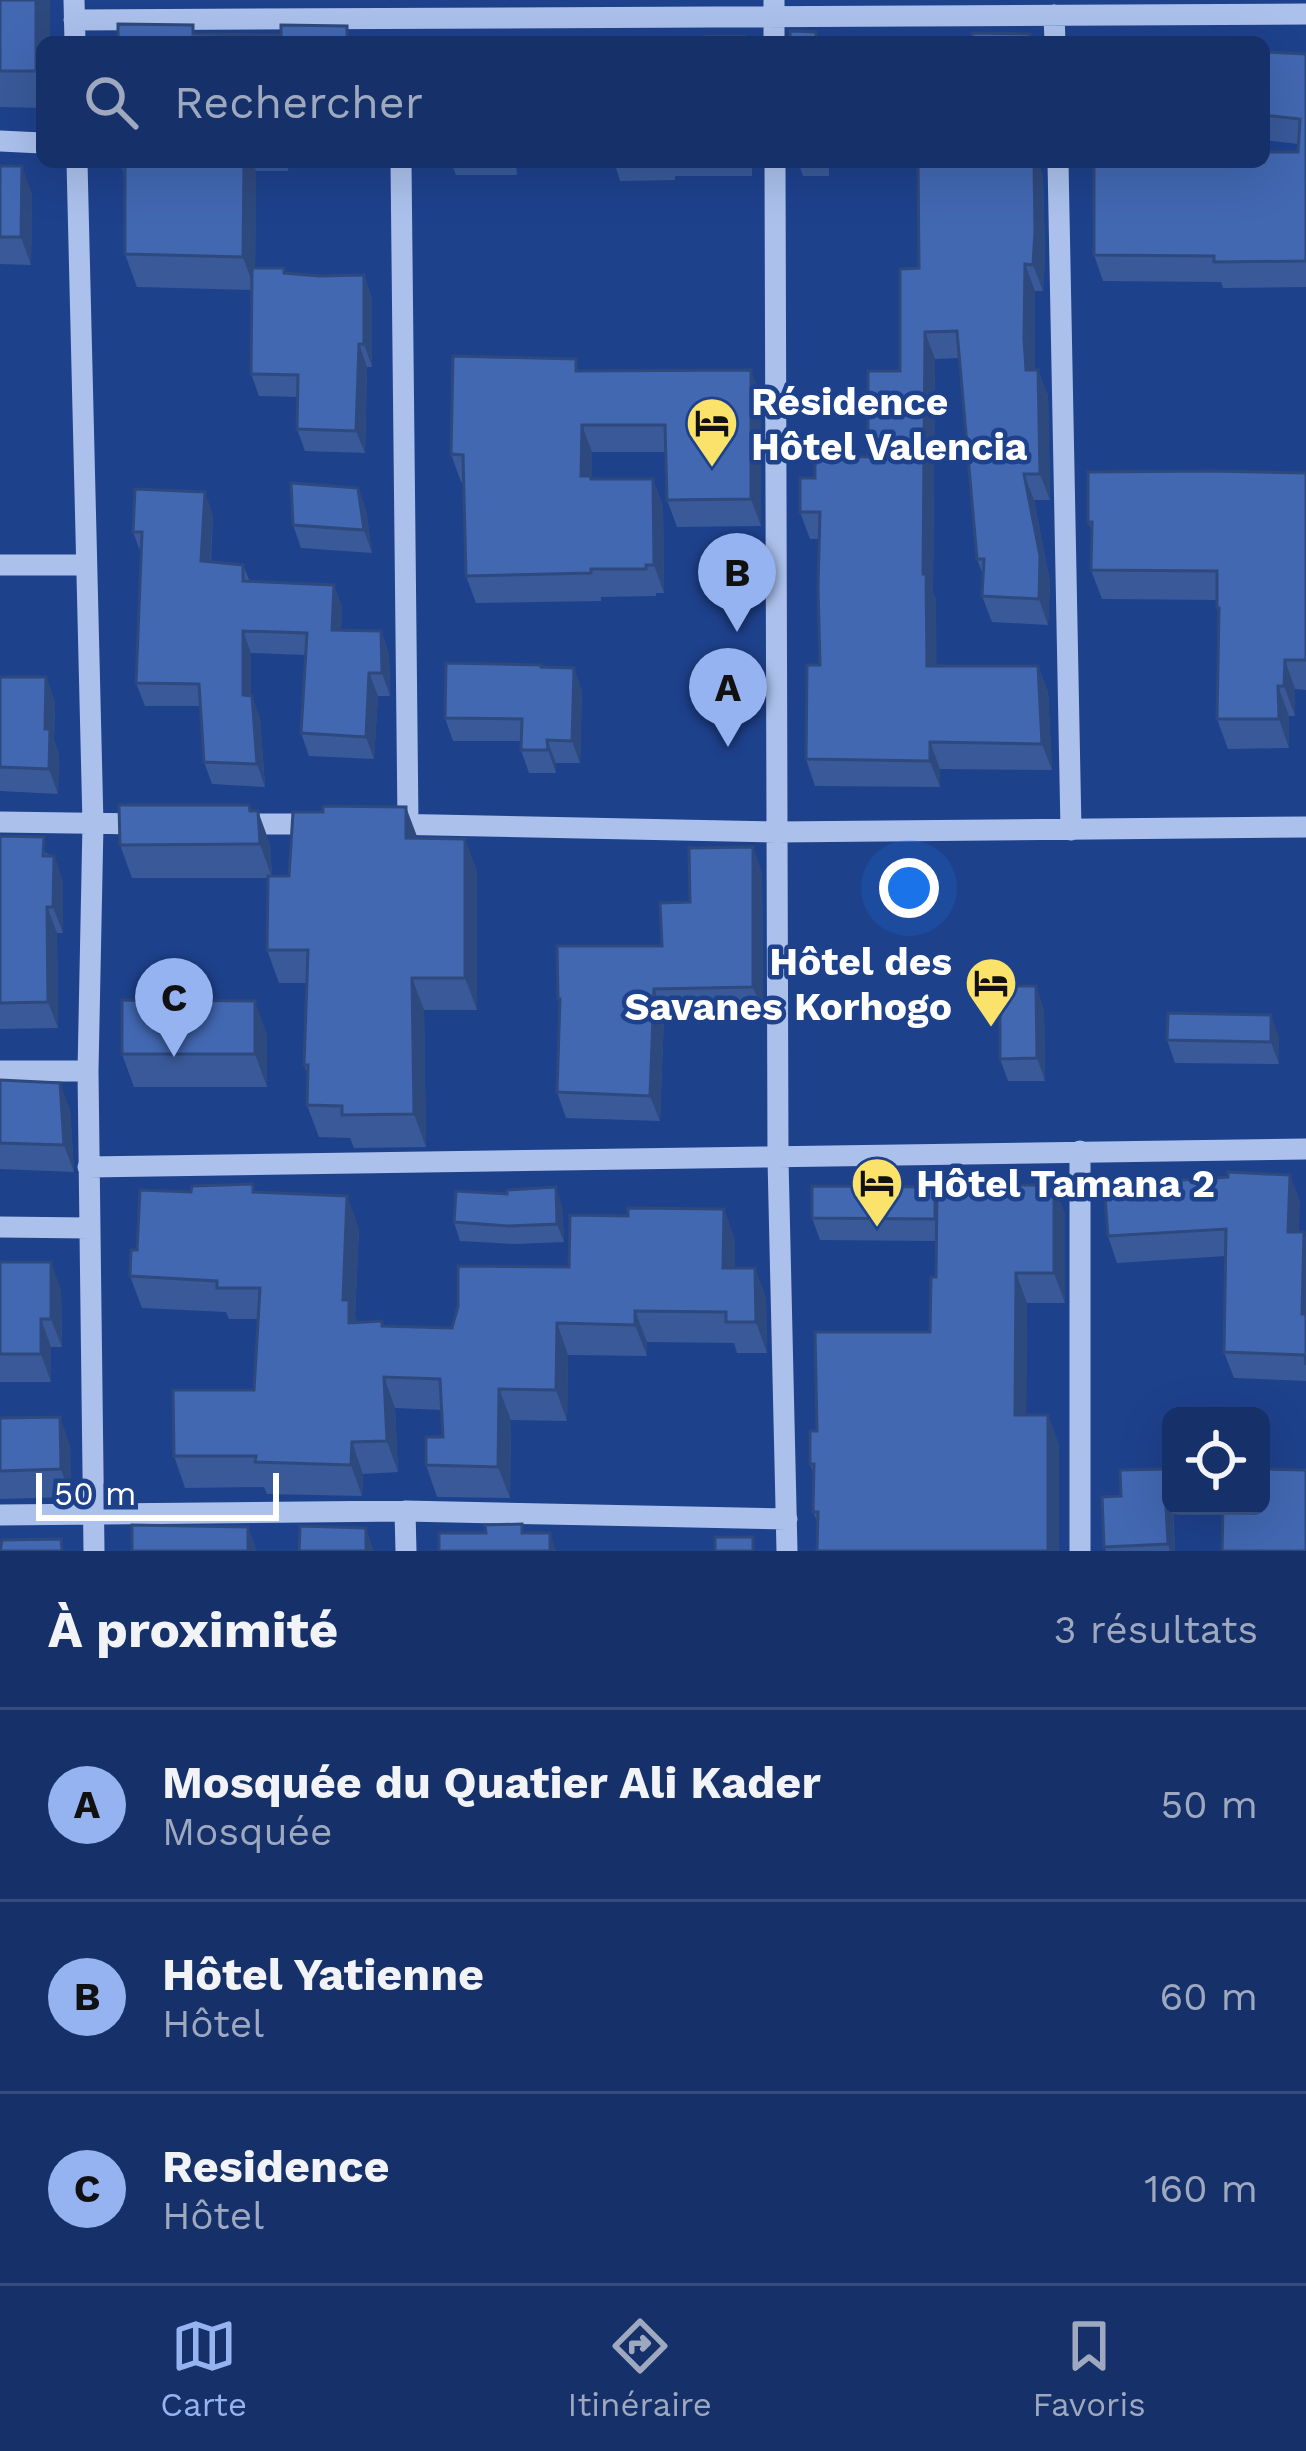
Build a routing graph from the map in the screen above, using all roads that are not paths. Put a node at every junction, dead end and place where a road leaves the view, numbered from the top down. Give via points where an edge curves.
1 (774, 8) edge
2 (1306, 14) edge
3 (1054, 15) junction
4 (400, 18) junction
5 (75, 21) edge
6 (400, 36) edge
7 (1055, 36) edge
8 (0, 141) edge
9 (36, 143) edge
10 (77, 168) edge
11 (401, 168) edge
12 (775, 168) edge
13 (1058, 168) edge
14 (0, 565) edge
15 (85, 565) junction
16 (0, 822) edge
17 (93, 824) junction
18 (160, 824) edge
19 (205, 824) edge
20 (408, 824) junction
21 (1306, 827) edge
22 (1071, 830) junction
23 (777, 832) junction
24 (0, 1071) edge
25 (88, 1071) junction
26 (1306, 1149) edge
27 (1080, 1151) junction
28 (778, 1159) junction
29 (88, 1167) junction
30 (0, 1227) edge
31 (89, 1228) junction
32 (405, 1511) junction
33 (0, 1515) edge
34 (93, 1515) junction
35 (787, 1520) junction
36 (94, 1551) edge
37 (406, 1551) edge
38 (787, 1551) edge
39 (1080, 1551) edge

1 - 3 street
1 - 4 street
2 - 3 street
3 - 7 street
4 - 5 street
4 - 6 street
8 - 9 street
10 - 15 street
11 - 20 street
12 - 23 street
13 - 22 street
14 - 15 street
15 - 17 street
16 - 17 street
17 - 18 street
17 - 25 street
19 - 20 street
20 - 23 street
21 - 22 street
22 - 23 street
23 - 28 street
24 - 25 street
25 - 29 street
26 - 27 street
27 - 28 street
27 - 39 street
28 - 29 street
28 - 35 street
29 - 31 street
30 - 31 street
31 - 34 street
32 - 34 street
32 - 35 street
32 - 37 street
33 - 34 street
34 - 36 street
35 - 38 street

